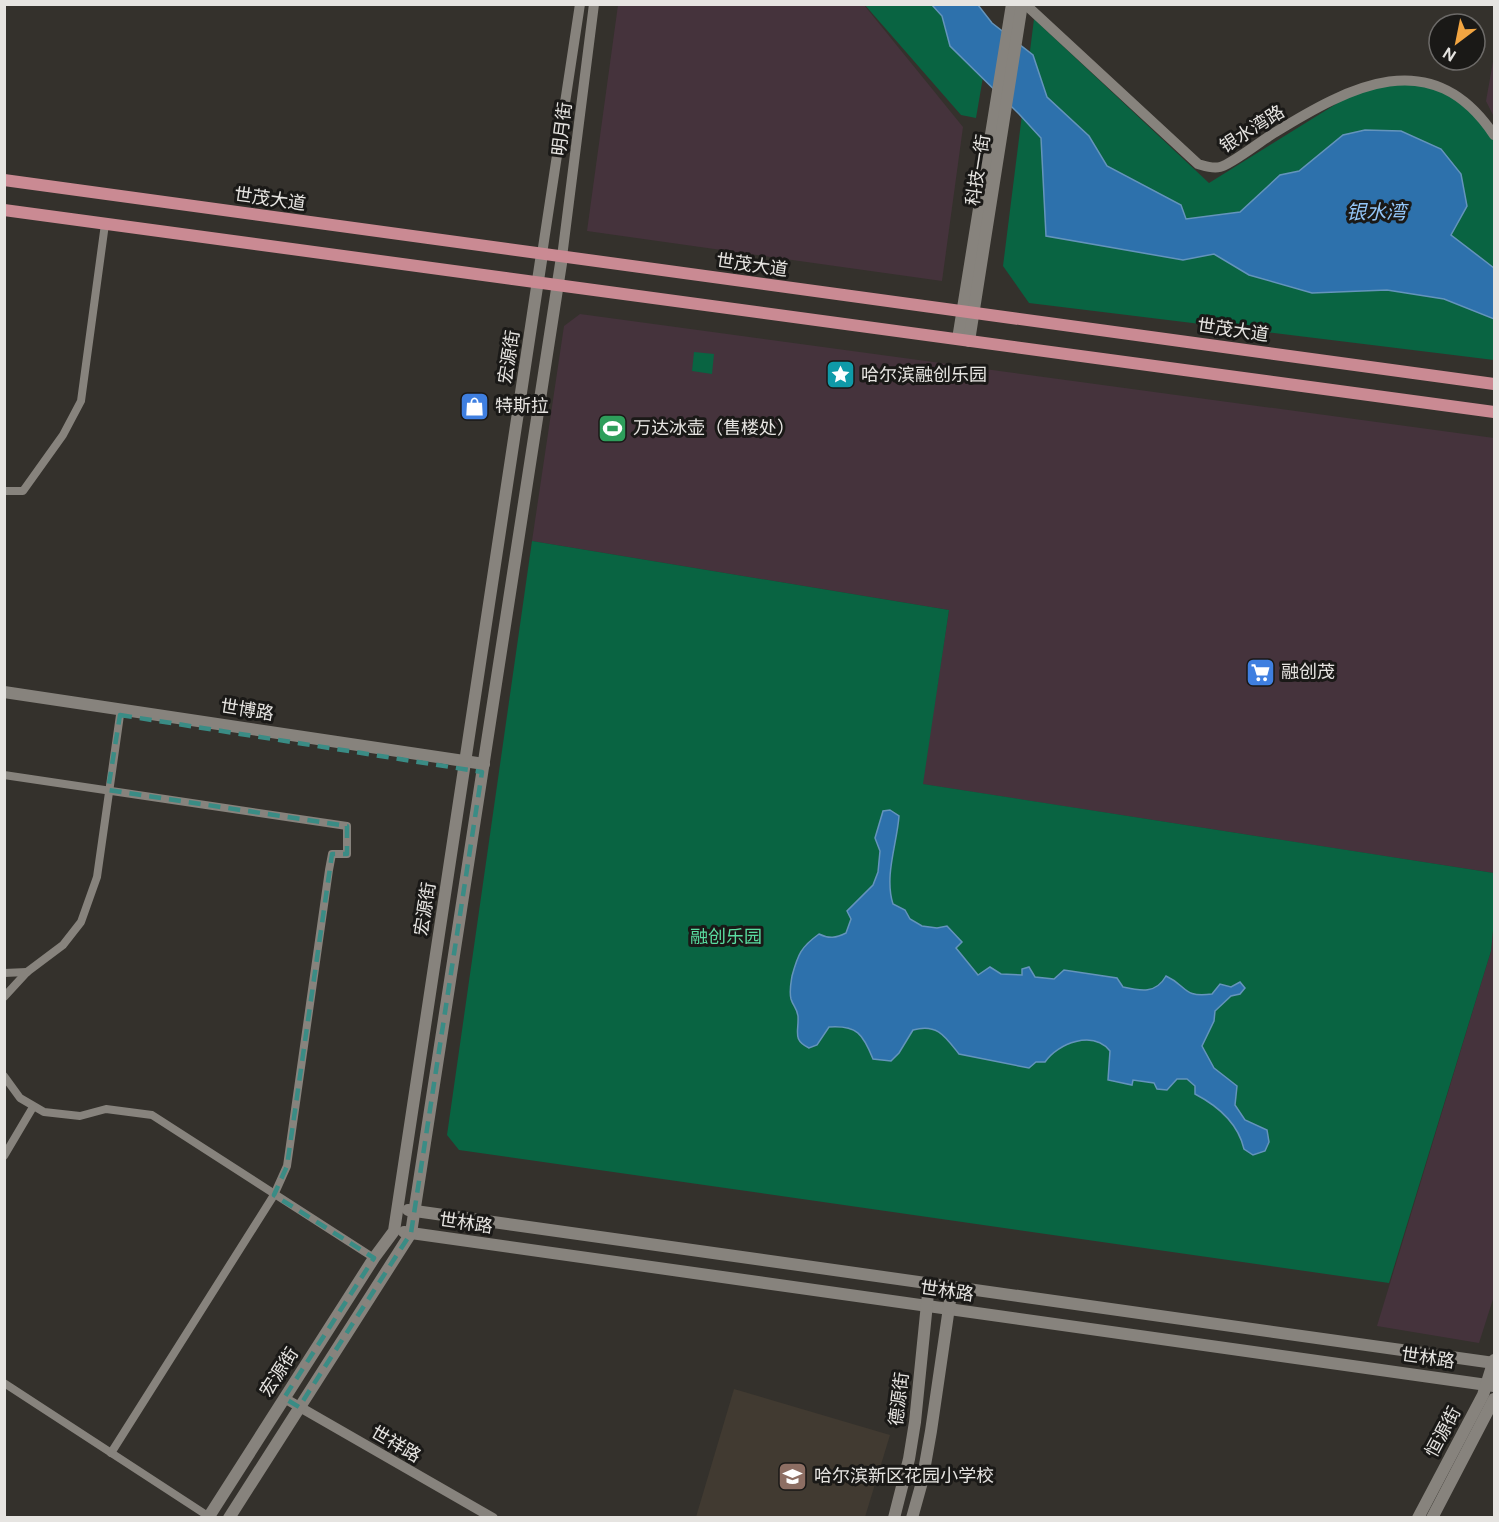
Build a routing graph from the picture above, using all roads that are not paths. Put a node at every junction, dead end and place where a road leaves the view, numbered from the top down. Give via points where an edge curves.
1 (580, 4) edge
2 (594, 4) edge
3 (1012, 4) edge
4 (1023, 5) edge
5 (996, 131) junction
6 (1494, 135) edge
7 (4, 180) edge
8 (4, 210) edge
9 (105, 224) junction
10 (542, 254) junction
11 (562, 257) junction
12 (538, 282) junction
13 (558, 285) junction
14 (968, 312) junction
15 (964, 340) junction
16 (1494, 384) edge
17 (1494, 412) edge
18 (4, 491) edge
19 (4, 692) edge
20 (4, 700) edge
21 (120, 715) junction
22 (465, 765) junction
23 (483, 768) junction
24 (4, 775) edge
25 (108, 790) junction
26 (27, 972) junction
27 (4, 973) edge
28 (4, 997) edge
29 (4, 1076) edge
30 (33, 1107) junction
31 (4, 1156) edge
32 (274, 1195) junction
33 (398, 1208) junction
34 (414, 1210) junction
35 (394, 1231) junction
36 (411, 1233) junction
37 (374, 1258) junction
38 (929, 1284) junction
39 (952, 1287) junction
40 (927, 1306) junction
41 (950, 1309) junction
42 (1494, 1362) edge
43 (4, 1383) edge
44 (1490, 1385) edge
45 (284, 1398) junction
46 (1494, 1398) edge
47 (300, 1407) junction
48 (111, 1453) junction
49 (208, 1517) edge
50 (229, 1518) edge
51 (493, 1518) edge
52 (894, 1518) edge
53 (912, 1518) edge
54 (1418, 1518) edge
55 (1432, 1518) edge

1 - 10 street, 明月街
2 - 11 street, 明月街
3 - 5 main road, 科技一街
4 - 5 main road, 科技一街
4 - 6 street, 银水湾路 via 1198,164 1209,168 1221,167 1340,97 1384,81 1423,81 1440,87 1466,101
5 - 14 main road, 科技一街
7 - 10 main road, 世茂大道
8 - 9 main road
9 - 12 main road
9 - 18 street via 81,401 63,435 23,491
10 - 11 main road, 世茂大道
10 - 12 main road, 宏源街
11 - 13 main road, 宏源街
11 - 14 main road, 世茂大道
12 - 13 main road
12 - 22 main road, 宏源街
13 - 15 main road
13 - 23 main road, 宏源街
14 - 15 main road, 科技一街
14 - 16 main road, 世茂大道
15 - 17 main road
19 - 22 main road, 世博路
20 - 21 main road, 世博路
21 - 22 main road, 世博路
21 - 25 street
22 - 23 main road, 世博路
22 - 33 main road, 宏源街
23 - 34 main road, 宏源街
24 - 25 street
25 - 26 street via 97,877 81,922 63,945
25 - 32 street via 347,825 346,854 332,854 287,1166
26 - 27 street
26 - 28 street
29 - 30 street via 20,1098
30 - 31 street
30 - 32 street via 80,1116 106,1108 152,1115
32 - 37 street
32 - 48 street
33 - 34 main road, 世林路
33 - 35 main road, 宏源街
34 - 36 main road, 宏源街
34 - 38 main road, 世林路
35 - 36 main road, 世林路
35 - 37 main road, 宏源街
36 - 40 main road, 世林路
36 - 47 main road, 宏源街
37 - 45 main road, 宏源街
38 - 39 main road, 世林路
38 - 40 main road, 德源街
39 - 41 main road, 德源街
39 - 42 main road, 世林路
40 - 41 main road, 世林路
40 - 52 main road, 德源街 via 915,1422
41 - 44 main road, 世林路
41 - 53 main road, 德源街 via 922,1482
42 - 44 main road, 恒源街
43 - 48 street
44 - 54 main road, 恒源街
45 - 47 street, 世祥路
45 - 49 main road, 宏源街
46 - 55 main road, 恒源街
47 - 50 main road, 宏源街
47 - 51 street, 世祥路
48 - 49 street

